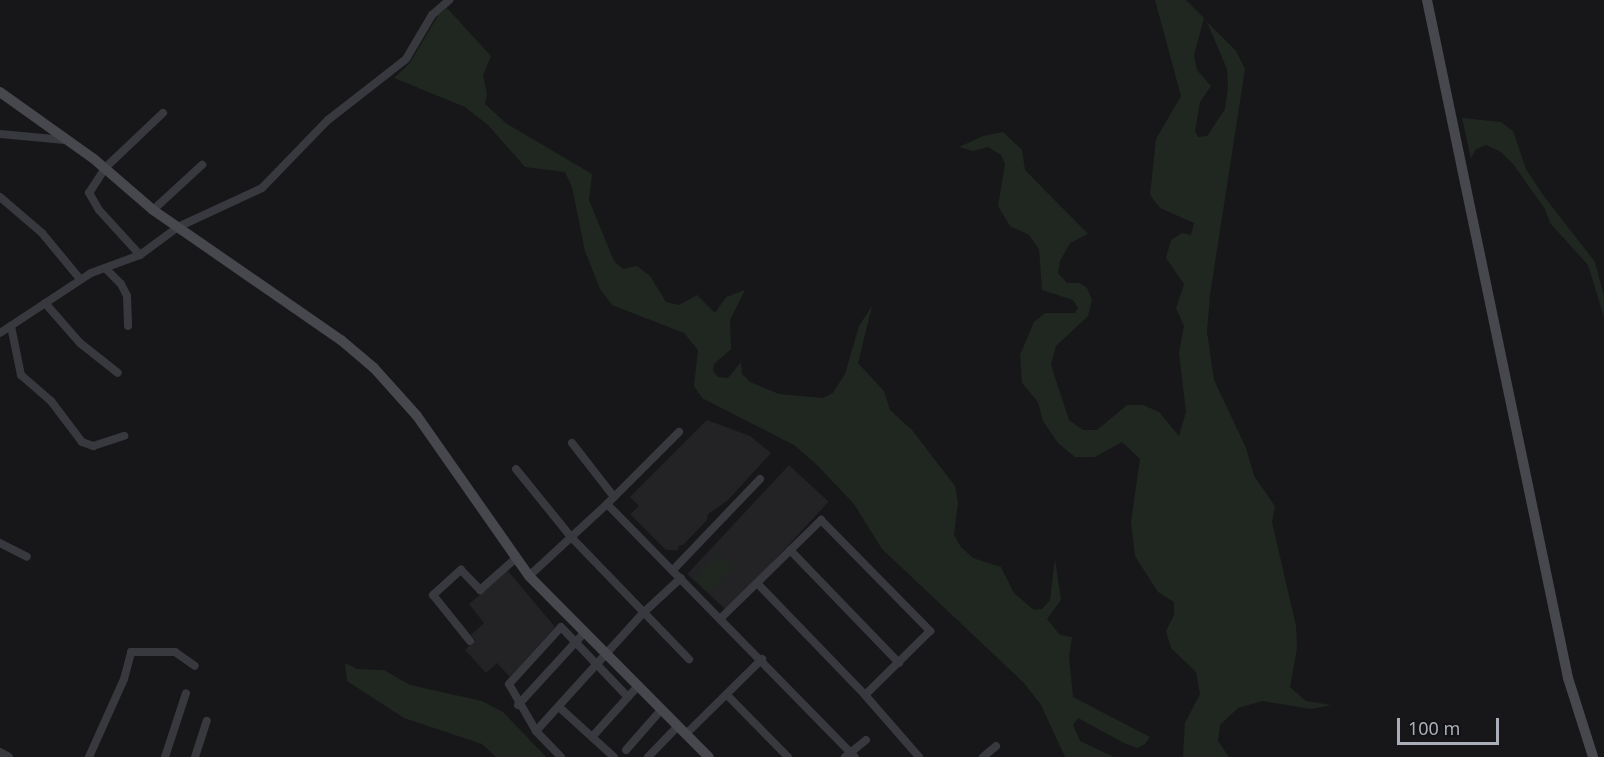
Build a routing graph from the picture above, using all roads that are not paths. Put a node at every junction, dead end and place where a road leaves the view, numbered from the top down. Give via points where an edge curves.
1 (449, 0) edge
2 (1427, 0) edge
3 (0, 92) edge
4 (163, 113) dead end
5 (0, 134) edge
6 (65, 140) junction
7 (202, 165) dead end
8 (105, 168) junction
9 (0, 197) edge
10 (153, 210) junction
11 (178, 227) junction
12 (140, 255) junction
13 (106, 269) junction
14 (80, 279) junction
15 (45, 303) junction
16 (11, 326) junction
17 (128, 326) dead end
18 (0, 333) edge
19 (118, 373) dead end
20 (679, 432) dead end
21 (124, 436) dead end
22 (572, 443) dead end
23 (516, 469) dead end
24 (760, 479) dead end
25 (614, 497) junction
26 (607, 504) junction
27 (571, 537) junction
28 (0, 543) edge
29 (790, 550) junction
30 (27, 557) dead end
31 (515, 560) junction
32 (673, 570) junction
33 (529, 576) junction
34 (681, 578) junction
35 (757, 583) junction
36 (642, 614) junction
37 (722, 617) junction
38 (583, 634) junction
39 (470, 641) dead end
40 (575, 643) junction
41 (605, 657) junction
42 (762, 658) junction
43 (688, 659) dead end
44 (899, 663) junction
45 (195, 666) dead end
46 (596, 666) junction
47 (637, 687) junction
48 (186, 693) dead end
49 (727, 694) junction
50 (865, 695) junction
51 (628, 697) junction
52 (518, 705) junction
53 (559, 707) junction
54 (661, 710) junction
55 (207, 721) dead end
56 (678, 726) junction
57 (536, 731) junction
58 (686, 734) junction
59 (592, 737) junction
60 (866, 740) dead end
61 (996, 746) dead end
62 (626, 750) dead end
63 (0, 752) edge
64 (850, 755) edge
65 (9, 757) edge
66 (89, 757) edge
67 (165, 757) edge
68 (195, 757) edge
69 (561, 757) edge
70 (614, 757) edge
71 (648, 757) edge
72 (709, 757) edge
73 (788, 757) edge
74 (919, 757) edge
75 (983, 757) edge
76 (1593, 757) edge

1 - 11 street via 432,15 406,59 328,120 262,188
2 - 76 main road via 1568,678
3 - 6 main road
4 - 8 street
5 - 6 street
6 - 8 main road
7 - 10 street
8 - 10 main road
8 - 12 street via 91,187 91,199
9 - 14 street via 42,233
10 - 11 main road
11 - 12 street
11 - 31 main road via 341,340 382,375 417,416
12 - 13 street
13 - 14 street
13 - 17 street via 127,296
14 - 15 street
15 - 16 street
15 - 19 street via 80,344
16 - 18 street
16 - 21 street via 21,375 51,401 82,442 93,446
20 - 25 street
22 - 25 street
23 - 27 street
24 - 32 street
25 - 26 street
26 - 27 street
26 - 32 street
27 - 33 street
27 - 36 street
28 - 30 street
29 - 35 street
29 - 44 street
29 - 44 street via 821,519 929,628 928,635
31 - 33 main road
31 - 39 street via 480,591 462,570 433,595
32 - 34 street
33 - 38 main road
34 - 36 street
34 - 37 street
35 - 37 street
35 - 50 street
36 - 41 street
36 - 43 street
37 - 42 street
38 - 40 street
38 - 41 main road
40 - 46 street
40 - 52 street
40 - 52 street via 561,627 508,684
41 - 46 street
41 - 47 main road
42 - 49 street
42 - 64 street
44 - 50 street
45 - 66 street via 175,652 131,652
46 - 51 street
46 - 53 street
47 - 51 street
47 - 54 main road
48 - 67 street
49 - 58 street
49 - 73 street
50 - 74 street
51 - 59 street
52 - 57 street via 530,717
53 - 57 street
53 - 59 street
54 - 56 main road
54 - 62 street
55 - 68 street
56 - 58 main road
56 - 71 street
57 - 69 street
58 - 72 main road
59 - 70 street
60 - 64 street
61 - 75 street
63 - 65 street

